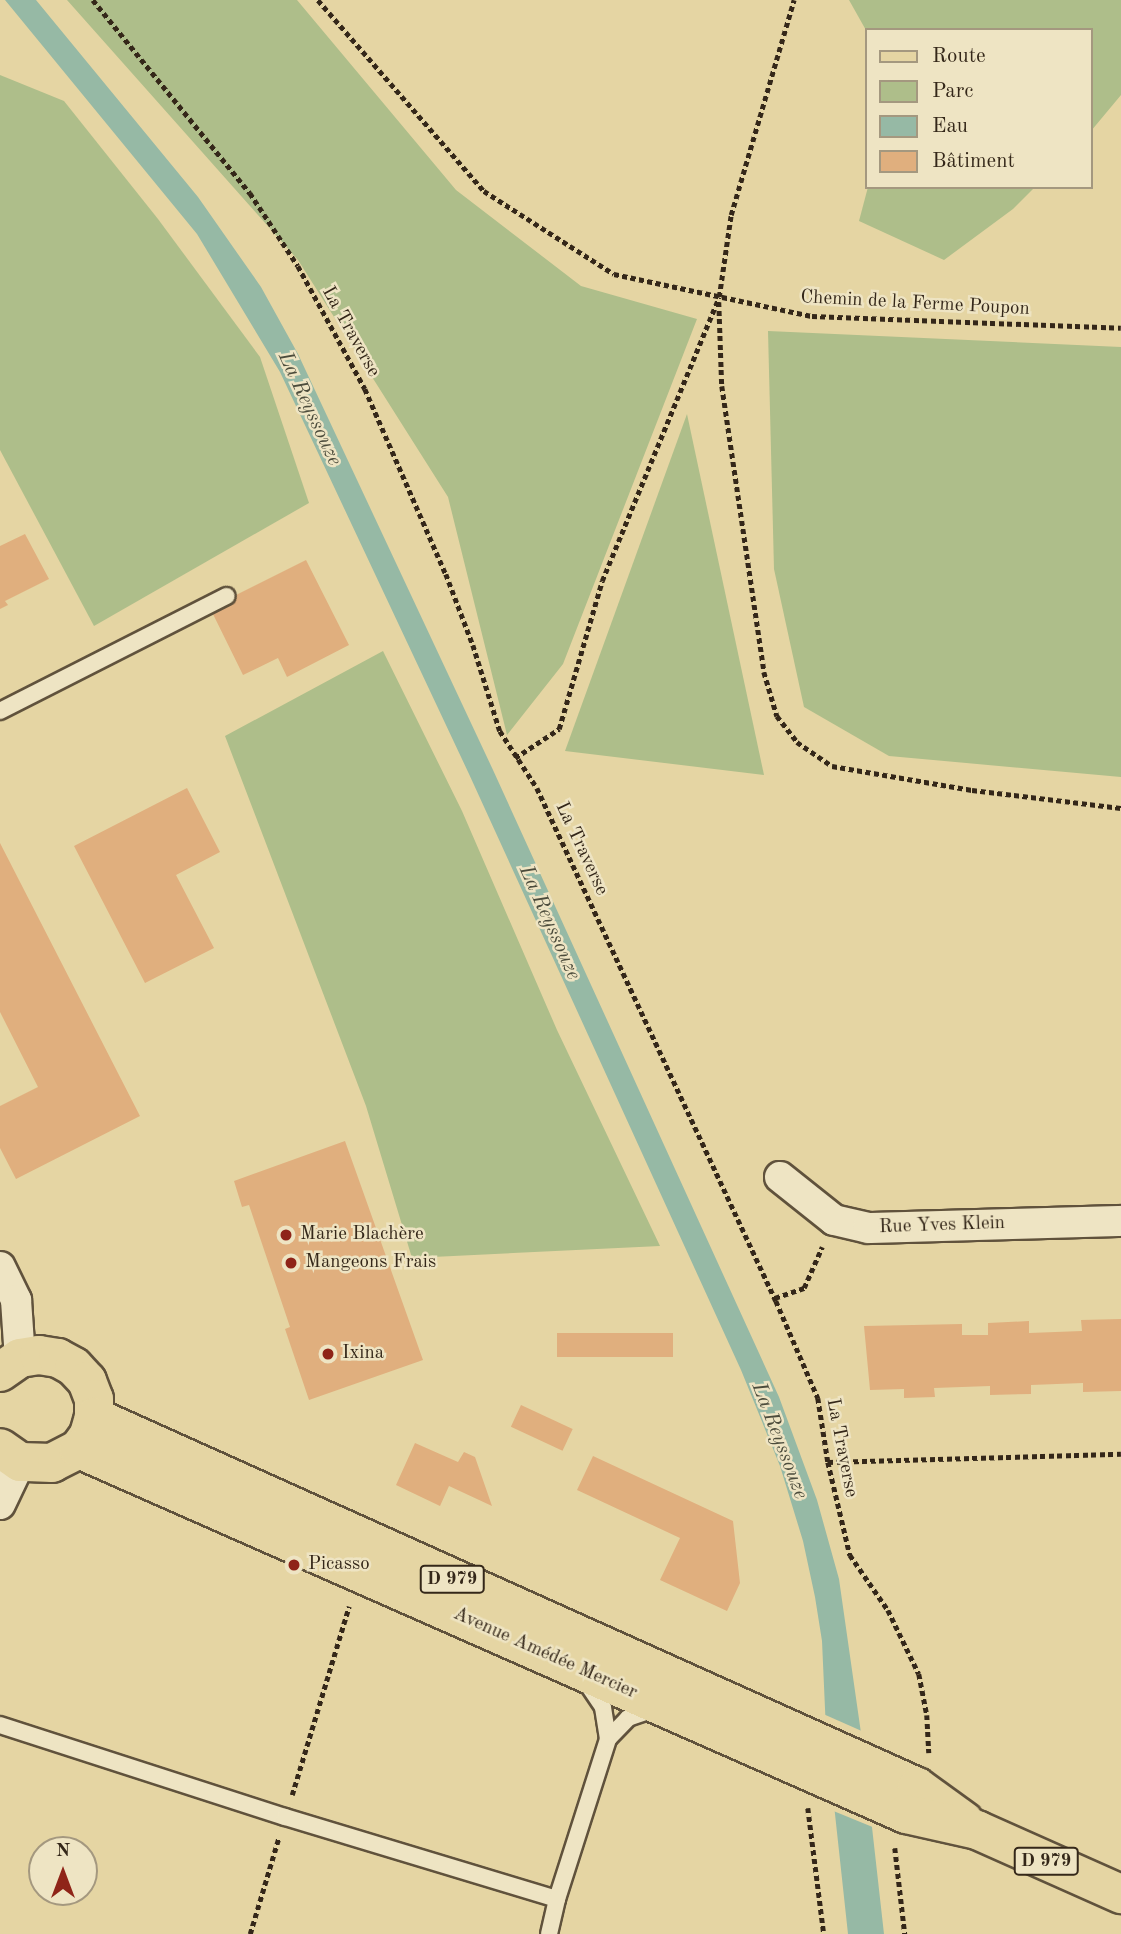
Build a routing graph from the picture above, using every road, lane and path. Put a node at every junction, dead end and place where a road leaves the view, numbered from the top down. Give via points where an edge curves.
1 (93, 0) edge
2 (318, 0) edge
3 (794, 0) edge
4 (719, 297) junction
5 (1121, 328) edge
6 (227, 596) dead end
7 (0, 711) edge
8 (516, 758) junction
9 (1121, 808) edge
10 (780, 1177) dead end
11 (834, 1220) junction
12 (1121, 1222) edge
13 (0, 1267) edge
14 (775, 1298) junction
15 (10, 1365) edge
16 (87, 1433) junction
17 (1121, 1454) edge
18 (10, 1455) edge
19 (828, 1462) junction
20 (0, 1503) edge
21 (349, 1605) dead end
22 (578, 1669) junction
23 (664, 1706) junction
24 (0, 1725) edge
25 (607, 1739) junction
26 (928, 1763) dead end
27 (811, 1770) junction
28 (893, 1809) junction
29 (285, 1817) junction
30 (977, 1830) junction
31 (1121, 1895) edge
32 (557, 1899) junction
33 (250, 1934) edge
34 (548, 1934) edge
35 (824, 1934) edge
36 (905, 1934) edge

1 - 8 path, La Traverse via 250,193 298,265 365,389 406,478 473,645 500,731
2 - 4 path, Chemin de la Ferme Poupon via 484,191 614,274
3 - 4 path via 731,215
4 - 5 path, Chemin de la Ferme Poupon via 812,316
4 - 8 path via 602,582 559,729
4 - 9 path via 722,386 764,671 777,716 797,742 832,766 971,790
6 - 7 lane
8 - 14 path, La Traverse via 537,788
10 - 11 street, Rue Yves Klein
11 - 12 street, Rue Yves Klein via 868,1228
11 - 14 path via 804,1287
13 - 15 street via 16,1300
14 - 19 path, La Traverse via 818,1398
15 - 16 main road via 39,1355 74,1367 87,1381 94,1399
16 - 18 main road via 52,1464
16 - 22 main road, Avenue Amédée Mercier / D 979
16 - 27 main road, Avenue Amédée Mercier / D 979
17 - 19 path
18 - 20 street
19 - 26 path, La Traverse via 850,1555 888,1610 919,1674 927,1715
21 - 29 path
22 - 23 main road, Avenue Amédée Mercier / D 979
22 - 25 lane via 603,1707
23 - 25 lane via 628,1718
23 - 27 main road, Avenue Amédée Mercier / D 979
24 - 29 lane
25 - 32 lane
27 - 28 main road, Avenue Amédée Mercier / D 979
27 - 30 main road, Avenue Amédée Mercier / D 979 via 865,1763 917,1787
27 - 35 path
28 - 30 main road, Avenue Amédée Mercier / D 979
28 - 36 path
29 - 32 lane
29 - 33 path
30 - 31 main road, Avenue Amédée Mercier / D 979
32 - 34 lane

